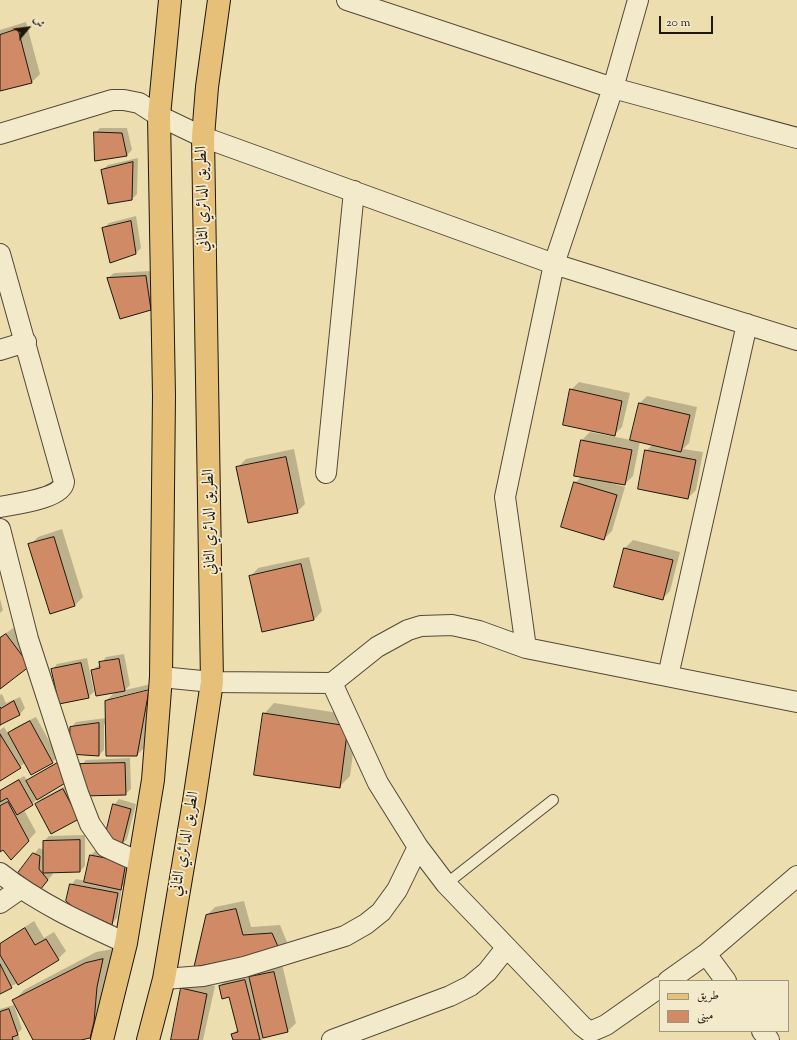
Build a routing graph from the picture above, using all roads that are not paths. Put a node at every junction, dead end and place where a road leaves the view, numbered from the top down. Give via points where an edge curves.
1 (170, 0) edge
2 (219, 0) edge
3 (347, 0) edge
4 (638, 0) edge
5 (613, 88) junction
6 (160, 116) junction
7 (0, 134) edge
8 (203, 137) junction
9 (797, 138) edge
10 (354, 192) junction
11 (0, 254) edge
12 (554, 264) junction
13 (747, 324) junction
14 (797, 340) edge
15 (26, 342) junction
16 (0, 350) edge
17 (326, 473) dead end
18 (0, 507) edge
19 (0, 529) edge
20 (526, 648) junction
21 (668, 676) junction
22 (161, 677) junction
23 (212, 682) junction
24 (332, 683) junction
25 (797, 702) edge
26 (554, 800) dead end
27 (418, 847) junction
28 (139, 862) junction
29 (0, 873) edge
30 (797, 876) edge
31 (446, 884) junction
32 (20, 889) junction
33 (0, 903) edge
34 (126, 943) junction
35 (506, 948) junction
36 (706, 954) junction
37 (164, 979) junction
38 (669, 980) edge
39 (725, 980) edge
40 (659, 988) edge
41 (763, 1032) edge
42 (102, 1040) edge
43 (148, 1040) edge
44 (332, 1040) edge
45 (769, 1040) edge

1 - 6 main road
2 - 8 main road, الطريق الدائري الثاني
3 - 5 street
4 - 5 street
5 - 9 street
5 - 12 street
6 - 7 street via 139,103 112,100
6 - 8 street
6 - 22 main road via 164,396
8 - 10 street
8 - 23 main road, الطريق الدائري الثاني
10 - 12 street
10 - 17 street
11 - 15 street
12 - 13 street
12 - 20 street via 505,497
13 - 14 street
13 - 21 street
15 - 16 street
15 - 18 street via 63,485 60,491 48,497
19 - 28 street via 28,639 90,824 106,847
20 - 21 street
20 - 24 street via 479,631 452,625 421,626 377,647
21 - 25 street
22 - 23 street
22 - 28 main road via 153,780
23 - 24 street
23 - 37 main road, الطريق الدائري الثاني
24 - 27 street via 378,783
26 - 31 lane
27 - 31 street
27 - 37 street via 397,890 381,912 345,936 244,967 203,976
28 - 34 main road
29 - 32 street
30 - 36 street
31 - 35 street
32 - 33 street
32 - 34 street
34 - 42 main road
35 - 40 street via 589,1032 606,1025
35 - 44 street via 470,986 450,996
36 - 38 street
36 - 39 street
37 - 43 main road, الطريق الدائري الثاني
41 - 45 street

